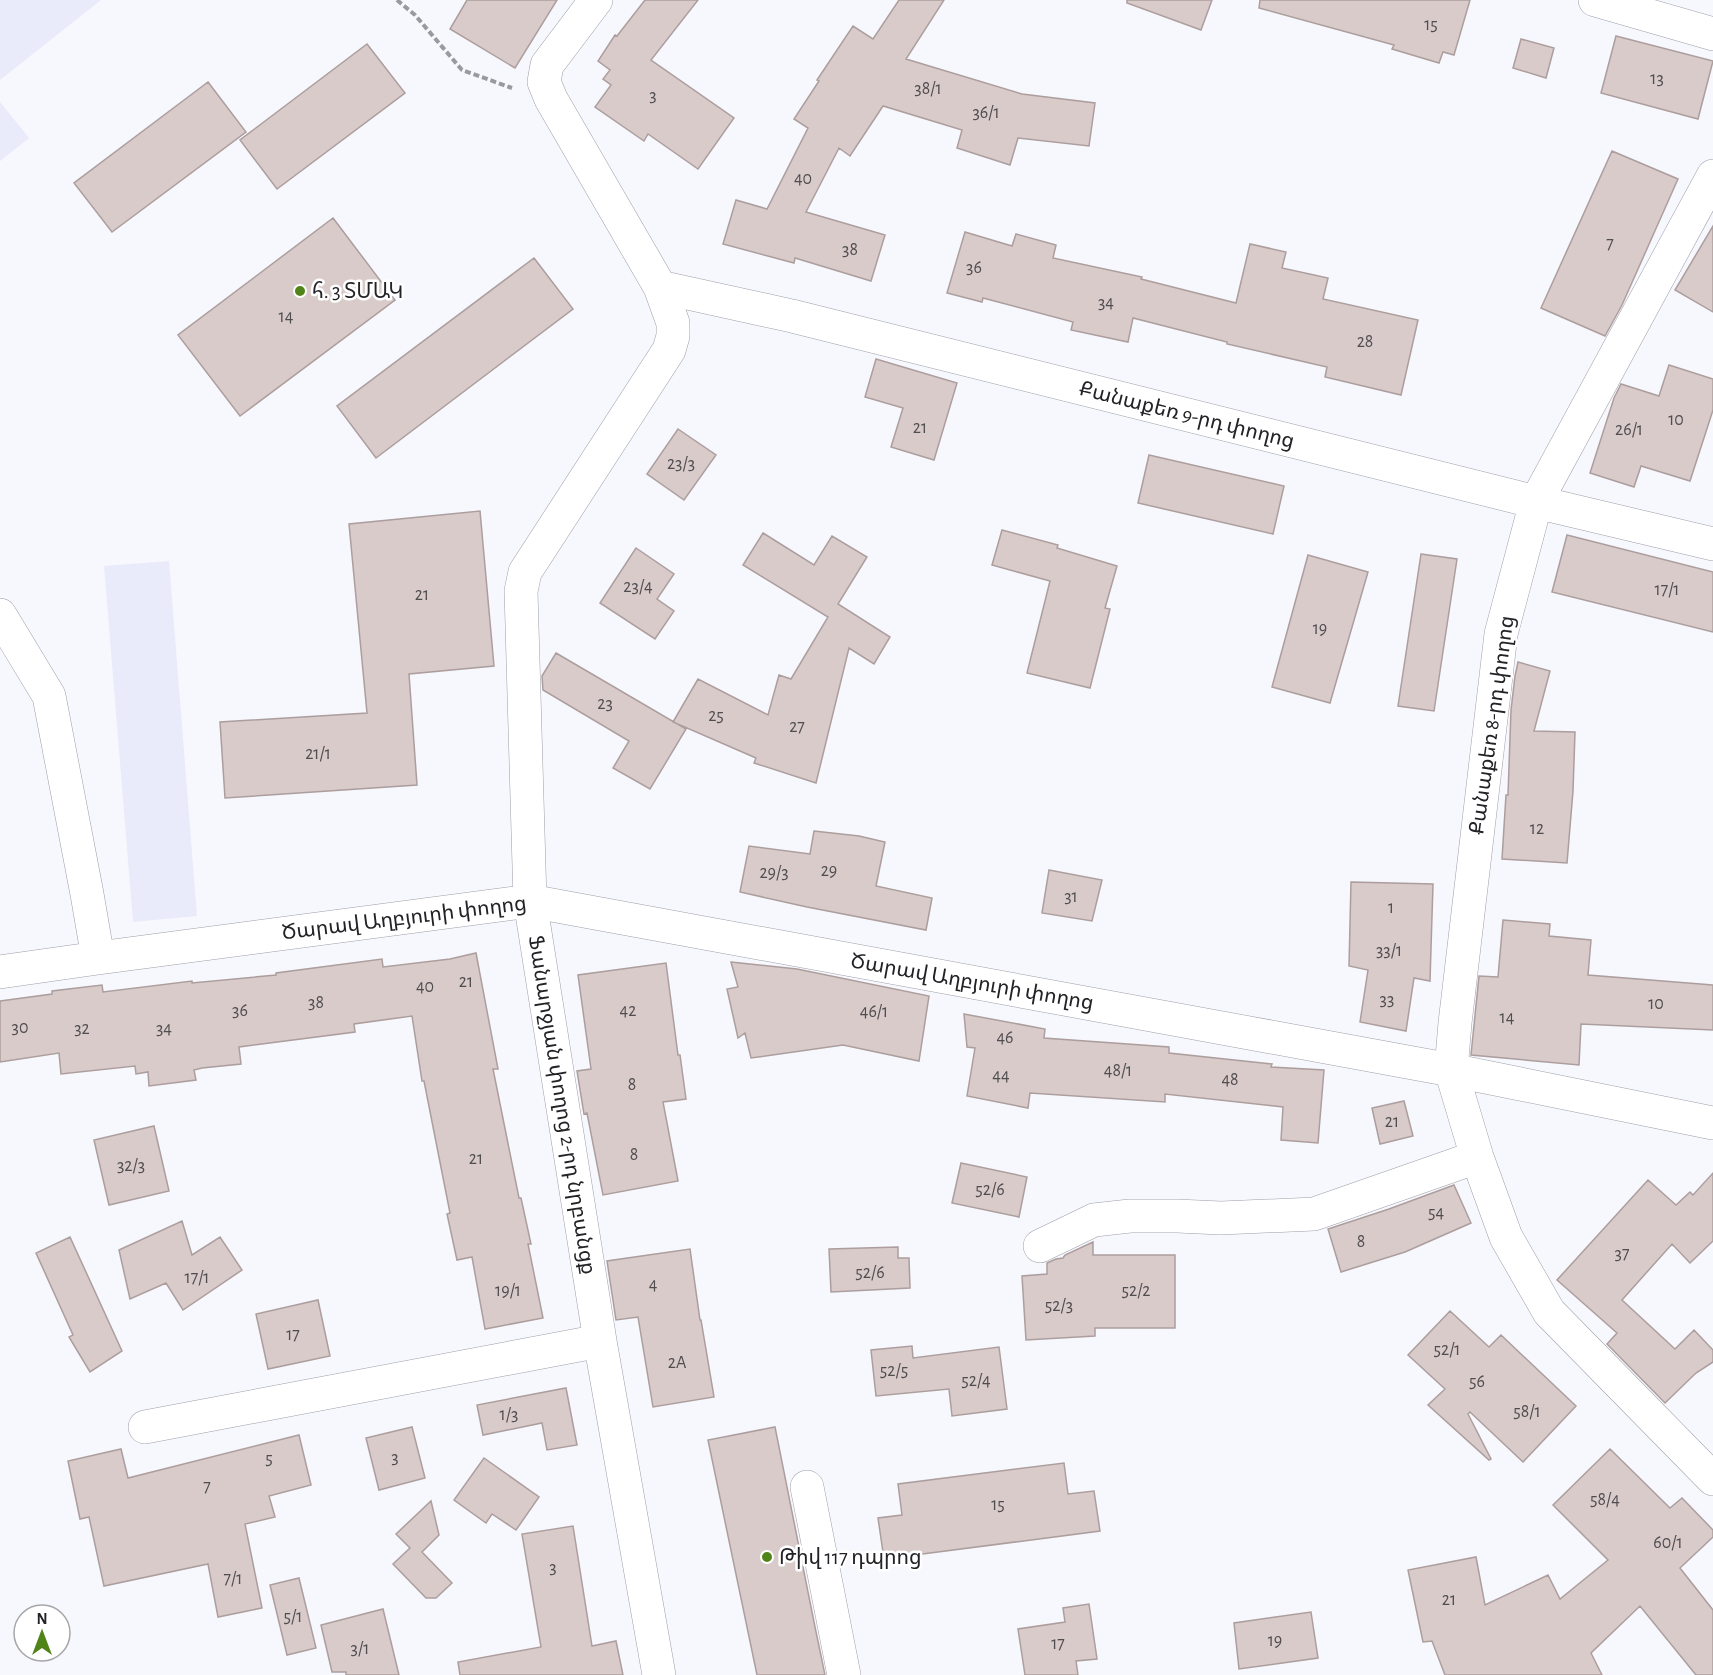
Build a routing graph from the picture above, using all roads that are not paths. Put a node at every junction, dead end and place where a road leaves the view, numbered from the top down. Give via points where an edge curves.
1 (596, 0) edge
2 (1595, 0) edge
3 (1713, 34) edge
4 (1713, 176) edge
5 (660, 287) junction
6 (1536, 502) junction
7 (1713, 544) edge
8 (0, 615) edge
9 (530, 901) junction
10 (98, 958) junction
11 (0, 972) edge
12 (1451, 1070) junction
13 (1713, 1123) edge
14 (1477, 1157) junction
15 (1040, 1246) dead end
16 (600, 1341) junction
17 (145, 1426) dead end
18 (1713, 1479) edge
19 (807, 1487) dead end
20 (660, 1675) edge
21 (844, 1675) edge

1 - 5 street, Ֆանարջյան փողոց 2-րդ նրբանցք via 547,65 544,82
2 - 3 street
4 - 6 street, Քանաքեռ 8-րդ փողոց
5 - 6 street, Քանաքեռ 9-րդ փողոց via 792,316
5 - 9 street, Ֆանարջյան փողոց 2-րդ նրբանցք via 673,323 669,350 525,572 521,591
6 - 7 street, Քանաքեռ 9-րդ փողոց
6 - 12 street, Քանաքեռ 8-րդ փողոց via 1501,634
8 - 10 street via 49,696
9 - 10 street, Ծարավ Աղբյուրի փողոց
9 - 12 street, Ծարավ Աղբյուրի փողոց
9 - 16 street, Ֆանարջյան փողոց 2-րդ նրբանցք
10 - 11 street, Ծարավ Աղբյուրի փողոց
12 - 13 street, Ծարավ Աղբյուրի փողոց
12 - 14 street
14 - 15 street via 1314,1214 1130,1216 1094,1220
14 - 18 street via 1506,1237 1549,1312
16 - 17 street
16 - 20 street, Ֆանարջյան փողոց 2-րդ նրբանցք
19 - 21 street

